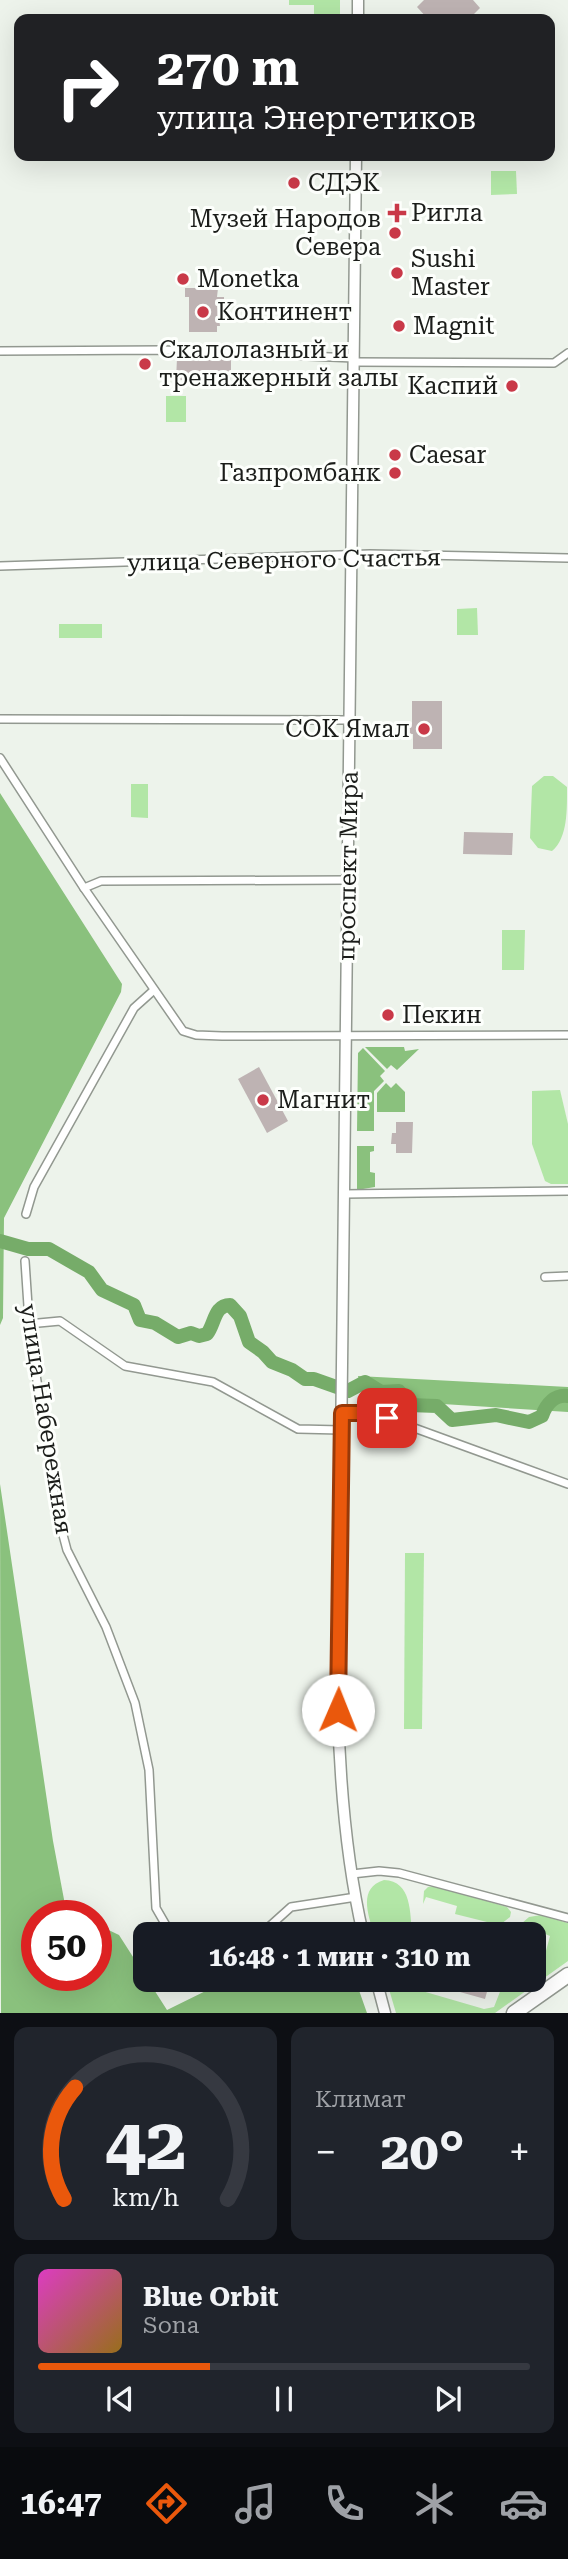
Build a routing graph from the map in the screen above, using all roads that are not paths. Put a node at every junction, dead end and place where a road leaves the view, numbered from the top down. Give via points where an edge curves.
1 (356, 161) edge
2 (0, 351) edge
3 (568, 353) edge
4 (354, 360) junction
5 (351, 556) junction
6 (568, 558) edge
7 (0, 566) edge
8 (0, 719) edge
9 (350, 720) junction
10 (0, 758) edge
11 (348, 880) junction
12 (84, 888) junction
13 (153, 990) junction
14 (568, 1035) edge
15 (346, 1036) junction
16 (568, 1191) edge
17 (345, 1194) junction
18 (26, 1214) dead end
19 (25, 1261) dead end
20 (568, 1276) edge
21 (545, 1277) dead end
22 (28, 1324) junction
23 (342, 1410) junction
24 (341, 1430) junction
25 (568, 1484) edge
26 (352, 1874) junction
27 (356, 1897) junction
28 (568, 1918) edge
29 (164, 1922) edge
30 (274, 1922) edge
31 (361, 1922) edge
32 (568, 1975) edge
33 (380, 1992) edge
34 (385, 2011) edge
35 (514, 2013) edge

1 - 4 main road, проспект Мира
2 - 4 street via 173,350
3 - 4 street via 554,363
4 - 5 main road, проспект Мира
5 - 6 street, улица Северного Счастья
5 - 7 street, улица Северного Счастья
5 - 9 main road, проспект Мира
8 - 9 street
9 - 11 main road, проспект Мира
10 - 12 street
11 - 12 street via 101,880
11 - 15 main road, проспект Мира
12 - 13 street
13 - 15 street via 176,1025 189,1034
13 - 18 street via 134,1009 34,1187
14 - 15 street
15 - 17 main road, проспект Мира
16 - 17 street
17 - 23 main road, проспект Мира
19 - 22 street, улица Набережная
20 - 21 street
22 - 24 street via 60,1321 125,1366 213,1382 298,1429
22 - 29 street, улица Набережная via 61,1534 119,1659 140,1722 149,1770 156,1908
23 - 24 main road
23 - 25 street via 378,1415
24 - 26 main road via 338,1710 342,1802
26 - 27 main road
26 - 28 street via 399,1873
27 - 30 street via 291,1907
27 - 31 main road
32 - 35 highway
33 - 34 main road

